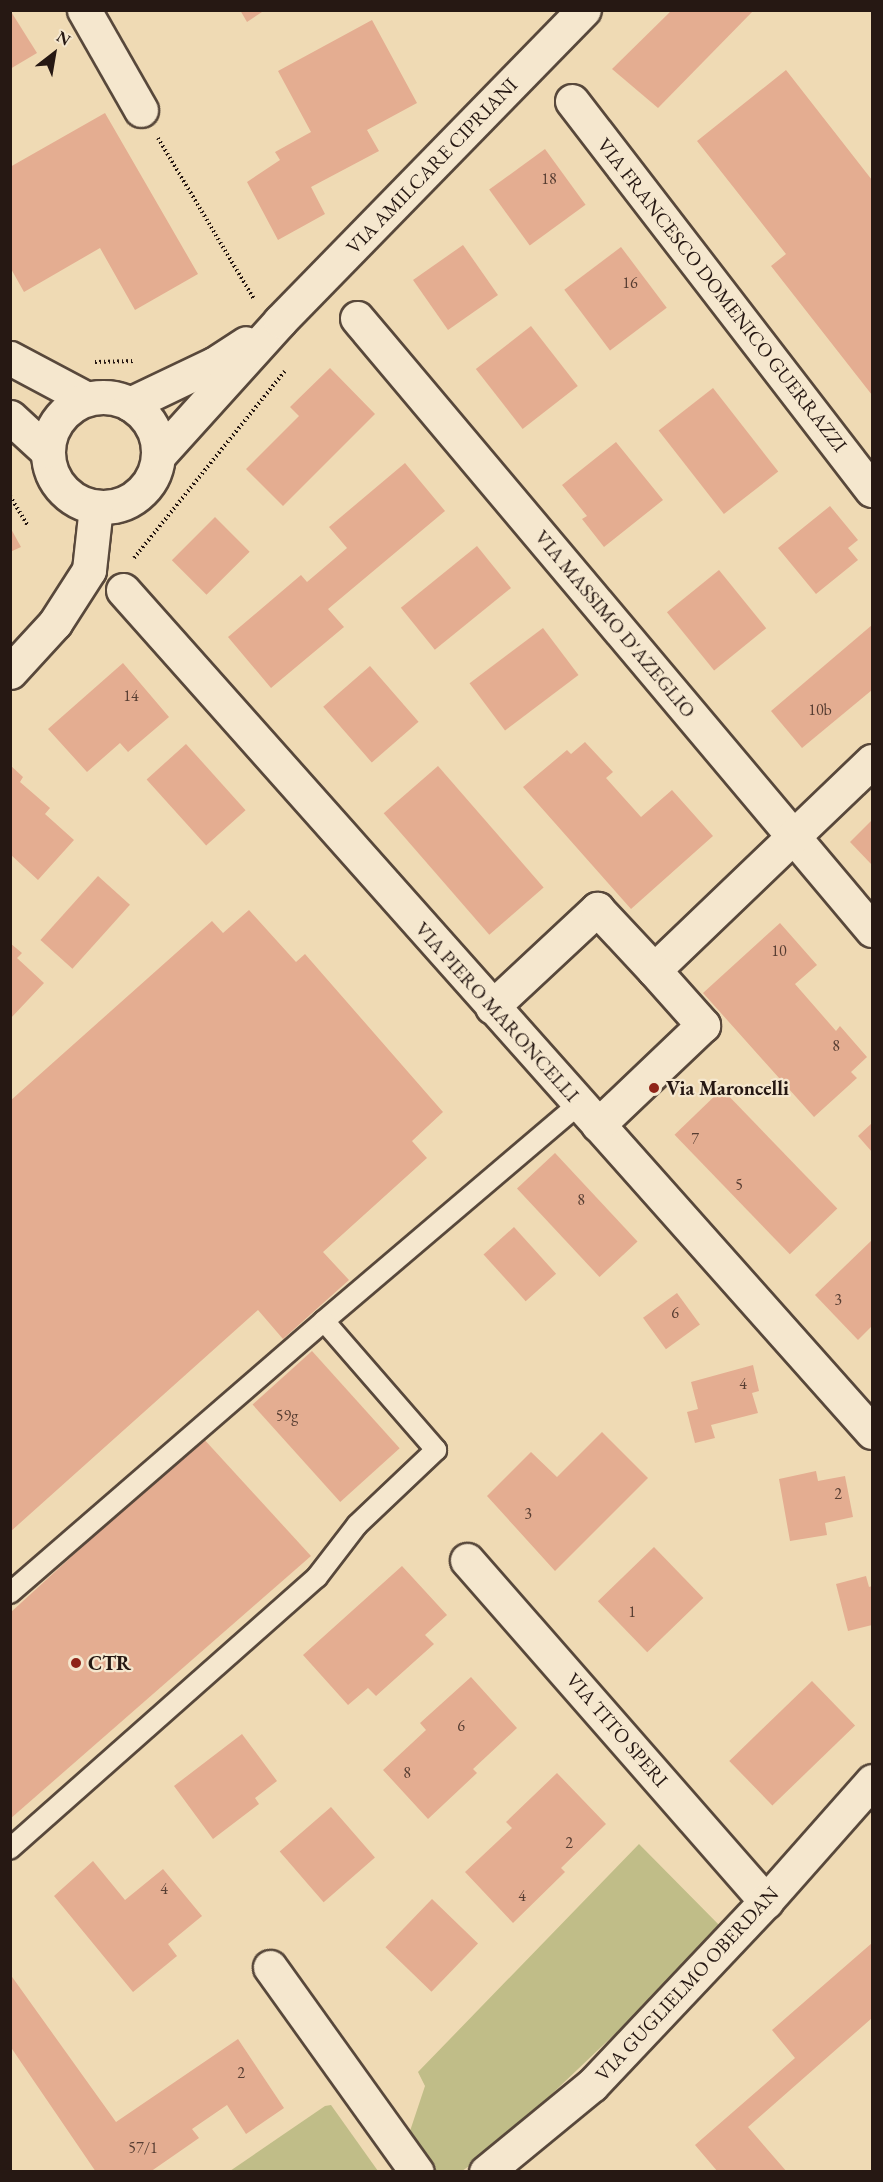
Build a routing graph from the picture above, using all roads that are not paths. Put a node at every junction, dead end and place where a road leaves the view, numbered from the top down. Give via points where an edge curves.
1 (84, 10) edge
2 (584, 10) edge
3 (572, 101) dead end
4 (141, 111) road end
5 (269, 314) junction
6 (357, 318) dead end
7 (10, 358) edge
8 (87, 399) junction
9 (130, 404) junction
10 (10, 417) edge
11 (47, 451) junction
12 (159, 455) junction
13 (873, 490) edge
14 (96, 507) junction
15 (129, 579) road end
16 (12, 668) edge
17 (873, 761) edge
18 (794, 837) junction
19 (873, 930) edge
20 (654, 970) junction
21 (492, 1007) junction
22 (588, 1114) junction
23 (324, 1321) junction
24 (873, 1432) edge
25 (467, 1560) dead end
26 (10, 1593) edge
27 (873, 1781) edge
28 (10, 1849) edge
29 (766, 1901) junction
30 (270, 1967) dead end
31 (417, 2172) edge
32 (486, 2172) edge

1 - 4 street
2 - 5 street, VIA AMILCARE CIPRIANI
3 - 13 street, VIA FRANCESCO DOMENICO GUERRAZZI
5 - 9 street, VIA AMILCARE CIPRIANI via 214,364
5 - 12 street, VIA AMILCARE CIPRIANI
6 - 18 street, VIA MASSIMO D'AZEGLIO
7 - 8 street
8 - 9 street via 116,398
8 - 11 street via 61,416
9 - 12 street via 152,425
10 - 11 street
11 - 14 street via 55,479 65,493
12 - 14 street, VIA AMILCARE CIPRIANI via 153,476 141,494 114,507
14 - 16 street via 89,570 55,623
15 - 21 street, VIA PIERO MARONCELLI
17 - 18 street
18 - 19 street, VIA MASSIMO D'AZEGLIO
18 - 20 street
20 - 21 street via 597,909
20 - 22 street via 704,1025
21 - 22 street, VIA PIERO MARONCELLI
22 - 23 lane
22 - 24 street, VIA PIERO MARONCELLI
23 - 26 lane
23 - 28 lane via 436,1450 357,1525 317,1576
25 - 29 street, VIA TITO SPERI
27 - 29 street, VIA GUGLIELMO OBERDAN
29 - 32 street, VIA GUGLIELMO OBERDAN via 592,2085
30 - 31 street

